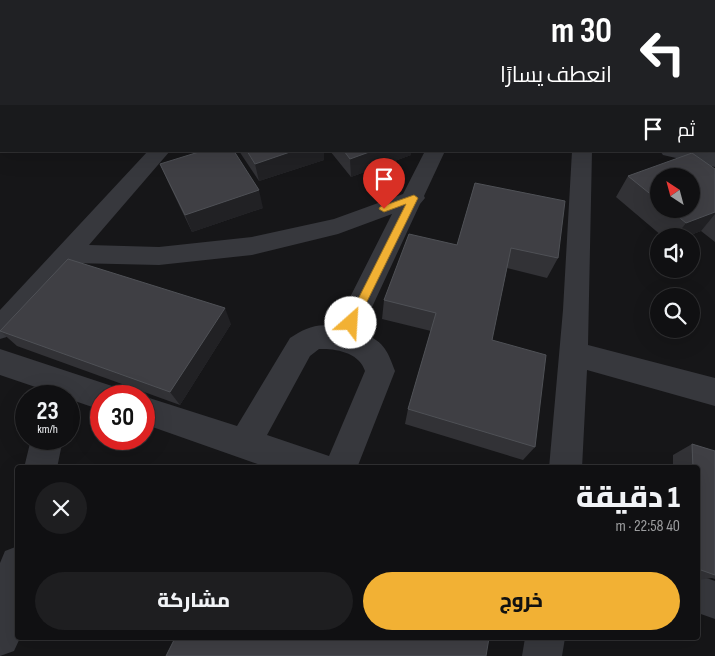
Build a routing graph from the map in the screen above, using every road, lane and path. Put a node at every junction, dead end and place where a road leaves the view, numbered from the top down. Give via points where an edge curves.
1 (159, 152) edge
2 (435, 152) edge
3 (582, 152) edge
4 (675, 152) edge
5 (715, 160) edge
6 (414, 198) junction
7 (68, 254) junction
8 (0, 328) edge
9 (342, 341) junction
10 (575, 354) junction
11 (0, 362) edge
12 (48, 385) edge
13 (715, 392) edge
14 (155, 414) edge
15 (245, 443) junction
16 (44, 450) edge
17 (41, 465) edge
18 (309, 465) edge
19 (341, 465) edge
20 (564, 465) edge
21 (15, 576) edge
22 (700, 595) edge
23 (715, 600) edge
24 (0, 638) edge
25 (545, 640) edge
26 (542, 656) edge

1 - 7 street
2 - 6 street
3 - 10 street
4 - 5 street
6 - 7 street via 338,226 252,246 159,256
6 - 9 street
7 - 8 street
9 - 15 street via 313,338 300,347
9 - 19 street via 362,346 375,356 380,371
10 - 13 street
10 - 20 street
11 - 12 street
14 - 15 street
15 - 18 street
16 - 17 street
21 - 24 street
22 - 23 street
25 - 26 street

